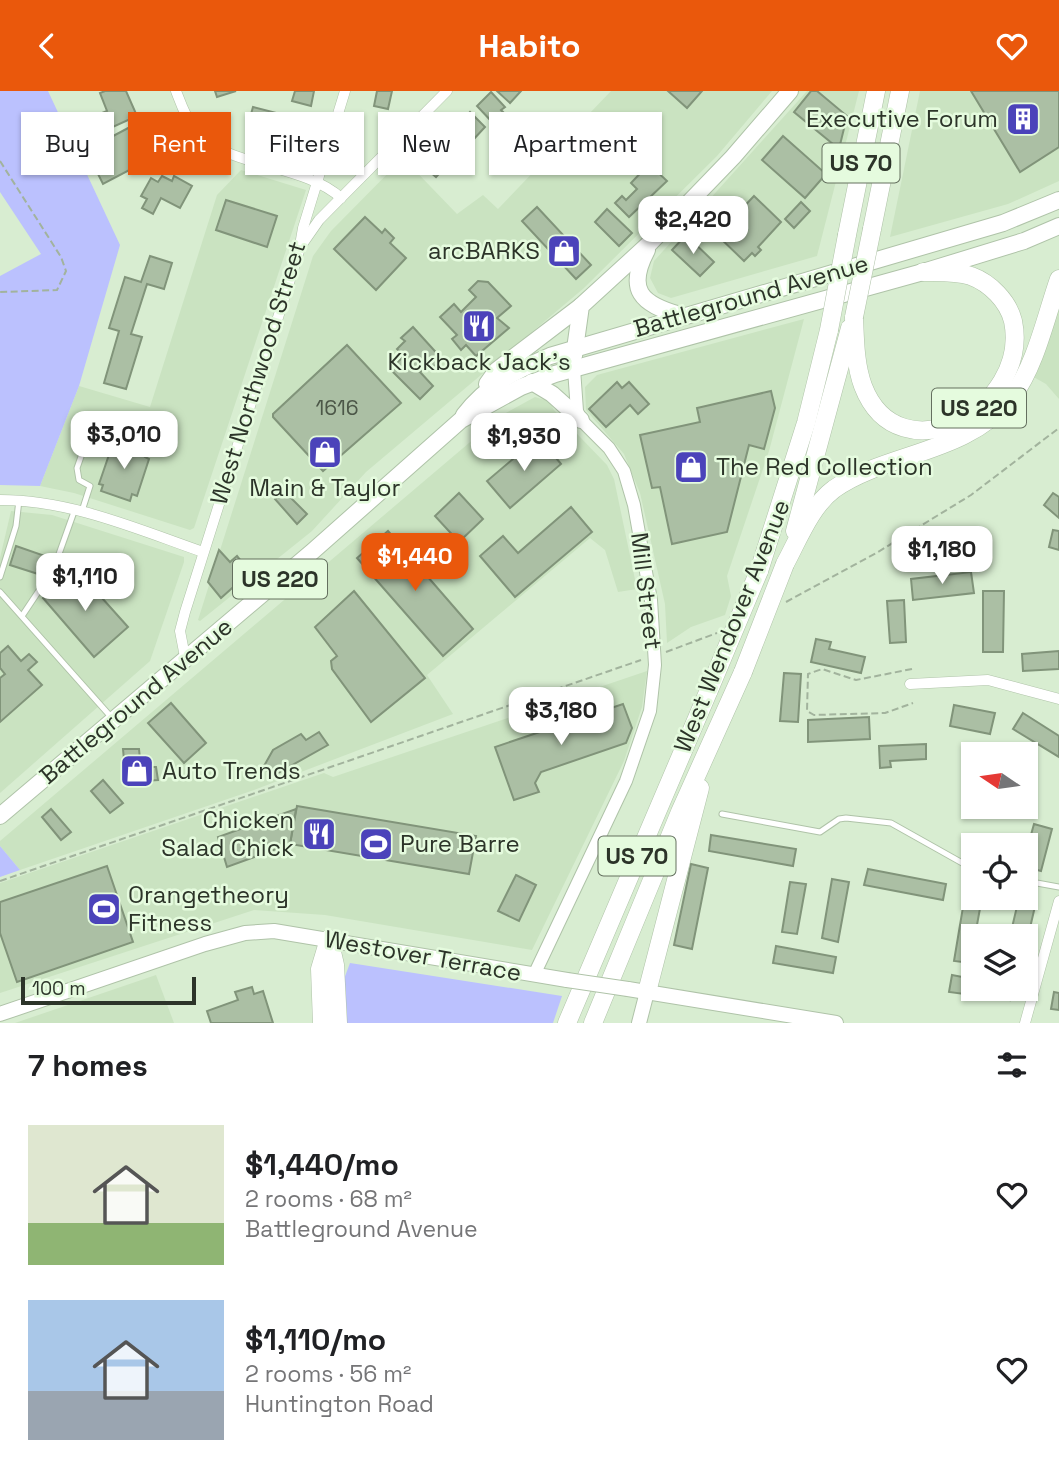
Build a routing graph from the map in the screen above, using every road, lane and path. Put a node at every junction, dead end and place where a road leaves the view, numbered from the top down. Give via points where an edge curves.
1 (176, 91) edge
2 (345, 91) edge
3 (447, 91) edge
4 (790, 91) edge
5 (876, 91) edge
6 (900, 91) edge
7 (0, 161) edge
8 (318, 181) junction
9 (341, 198) junction
10 (1059, 200) edge
11 (1059, 226) edge
12 (652, 242) junction
13 (299, 251) junction
14 (923, 272) junction
15 (1059, 279) edge
16 (0, 292) edge
17 (581, 306) junction
18 (681, 316) junction
19 (854, 317) junction
20 (574, 349) junction
21 (574, 369) junction
22 (532, 382) junction
23 (480, 394) junction
24 (461, 420) junction
25 (581, 420) junction
26 (167, 424) dead end
27 (1059, 428) edge
28 (0, 500) edge
29 (19, 500) junction
30 (78, 510) junction
31 (203, 552) junction
32 (785, 564) junction
33 (0, 577) edge
34 (0, 592) edge
35 (776, 607) dead end
36 (22, 616) junction
37 (726, 630) dead end
38 (655, 656) junction
39 (185, 657) junction
40 (912, 669) dead end
41 (910, 684) dead end
42 (1059, 699) edge
43 (913, 703) dead end
44 (113, 719) junction
45 (709, 751) junction
46 (722, 814) dead end
47 (0, 816) edge
48 (961, 863) edge
49 (0, 881) edge
50 (1038, 883) edge
51 (1059, 887) edge
52 (1059, 901) edge
53 (329, 940) junction
54 (534, 975) junction
55 (647, 992) junction
56 (0, 1014) edge
57 (322, 1023) edge
58 (338, 1023) edge
59 (567, 1023) edge
60 (593, 1023) edge
61 (639, 1023) edge
62 (836, 1023) edge
63 (1024, 1023) edge

1 - 8 street via 195,131 210,143
2 - 8 street, West Northwood Street
3 - 9 street
4 - 12 main road, US 220
5 - 59 highway, West Wendover Avenue / US 70, bridge via 829,330 806,423 759,571
6 - 19 highway, West Wendover Avenue / US 70, bridge
7 - 16 path via 66,271 57,290
8 - 9 street
8 - 13 street, West Northwood Street
9 - 13 street via 319,220
10 - 18 main road, Battleground Avenue via 1003,223
11 - 14 main road, Battleground Avenue
12 - 17 main road, US 220
12 - 18 main road via 638,271 639,291 650,305
13 - 31 street, West Northwood Street
14 - 19 highway, US 220 via 970,276 992,289 1010,312 1015,340 1007,377 996,393 961,420 946,427 915,429 879,412 860,375
14 - 21 main road, Battleground Avenue / US 220
15 - 32 highway via 1028,368 1013,396 988,421 946,444 834,489 815,511
17 - 20 main road
17 - 23 main road, US 220 via 497,370
18 - 20 main road, Battleground Avenue
19 - 32 highway, West Wendover Avenue / US 70
20 - 21 main road
20 - 23 main road, Battleground Avenue via 520,369
21 - 22 main road, Battleground Avenue / US 220
21 - 25 street via 574,398
22 - 24 main road, Battleground Avenue / US 220
22 - 25 main road
23 - 24 main road, Battleground Avenue / US 220
24 - 39 main road, Battleground Avenue / US 220
25 - 38 street, Mill Street via 609,447 624,471 644,556
26 - 30 lane via 90,431 77,468 79,480 90,487
27 - 35 path via 971,495
28 - 29 street
29 - 30 street
29 - 33 lane
30 - 31 street
30 - 36 lane via 54,568
31 - 39 street, West Northwood Street via 180,631
32 - 45 highway, West Wendover Avenue / US 70, bridge
34 - 36 lane
36 - 44 lane
37 - 38 path
38 - 49 path
38 - 54 street, Mill Street via 650,711 626,781
39 - 44 main road, Battleground Avenue / US 220
40 - 43 path via 856,680 822,669 808,674 807,711 814,715 885,713
41 - 42 street via 988,680
44 - 47 main road, Battleground Avenue / US 220
45 - 55 highway
45 - 60 highway, West Wendover Avenue / US 70
46 - 48 lane via 820,832 839,819 883,821
50 - 51 lane
52 - 63 street
53 - 54 main road, Westover Terrace
53 - 56 main road, Westover Terrace via 274,931 245,933
53 - 57 highway via 320,969
53 - 58 highway
54 - 55 main road, Westover Terrace, bridge
55 - 61 main road
55 - 62 main road, Westover Terrace

